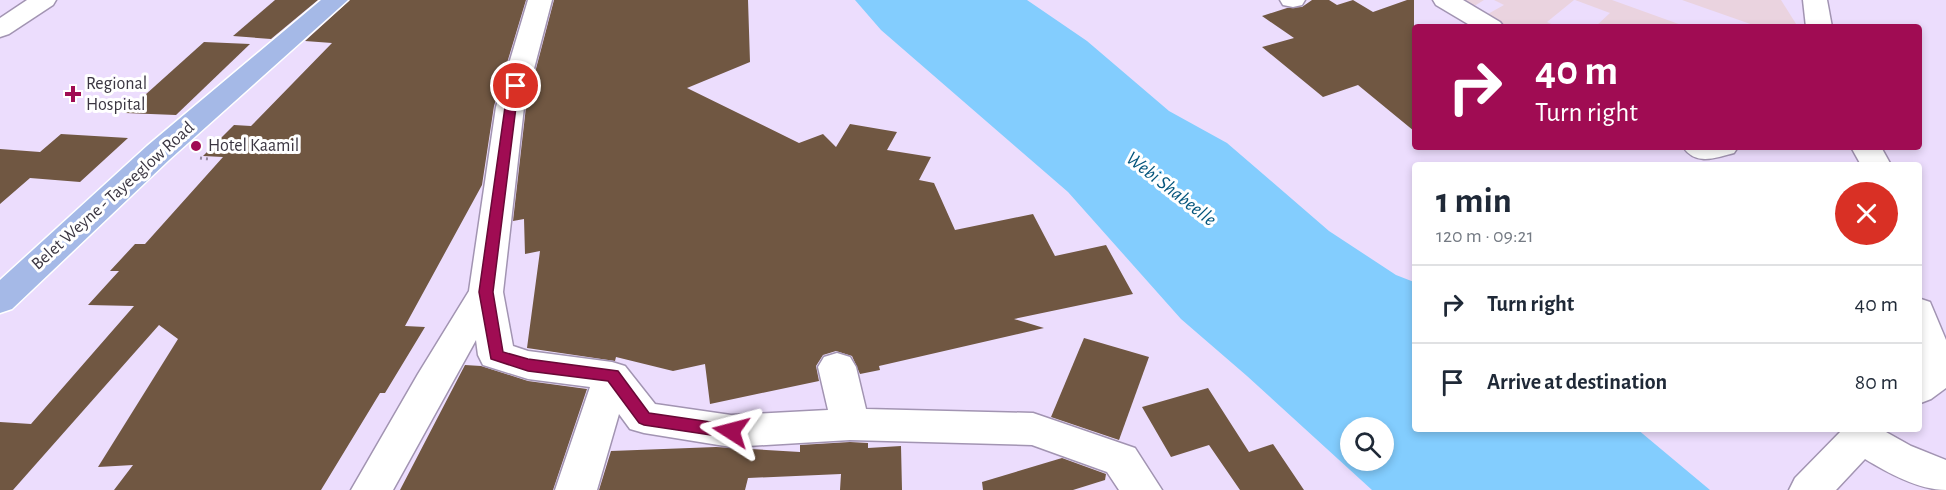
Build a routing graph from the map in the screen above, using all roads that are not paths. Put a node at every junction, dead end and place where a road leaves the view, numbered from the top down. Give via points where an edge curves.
1 (44, 0) edge
2 (336, 0) edge
3 (540, 0) edge
4 (1444, 0) edge
5 (1815, 0) edge
6 (1486, 24) edge
7 (1819, 24) edge
8 (0, 29) edge
9 (486, 292) junction
10 (0, 300) edge
11 (1922, 328) edge
12 (837, 367) dead end
13 (1938, 375) edge
14 (612, 376) junction
15 (850, 424) junction
16 (1863, 433) edge
17 (1946, 477) edge
18 (372, 490) edge
19 (576, 490) edge
20 (1141, 490) edge
21 (1810, 490) edge

1 - 8 street
2 - 10 main road, Belet Weyne - Tayeeglow Road via 158,153
3 - 9 street via 510,107
4 - 6 street
5 - 7 street
9 - 14 street via 496,355 528,365
9 - 18 street
11 - 13 street
12 - 15 street
14 - 15 street via 644,418 731,431
14 - 19 street
15 - 20 street via 1033,429 1121,460
16 - 17 street via 1897,458
16 - 21 street

